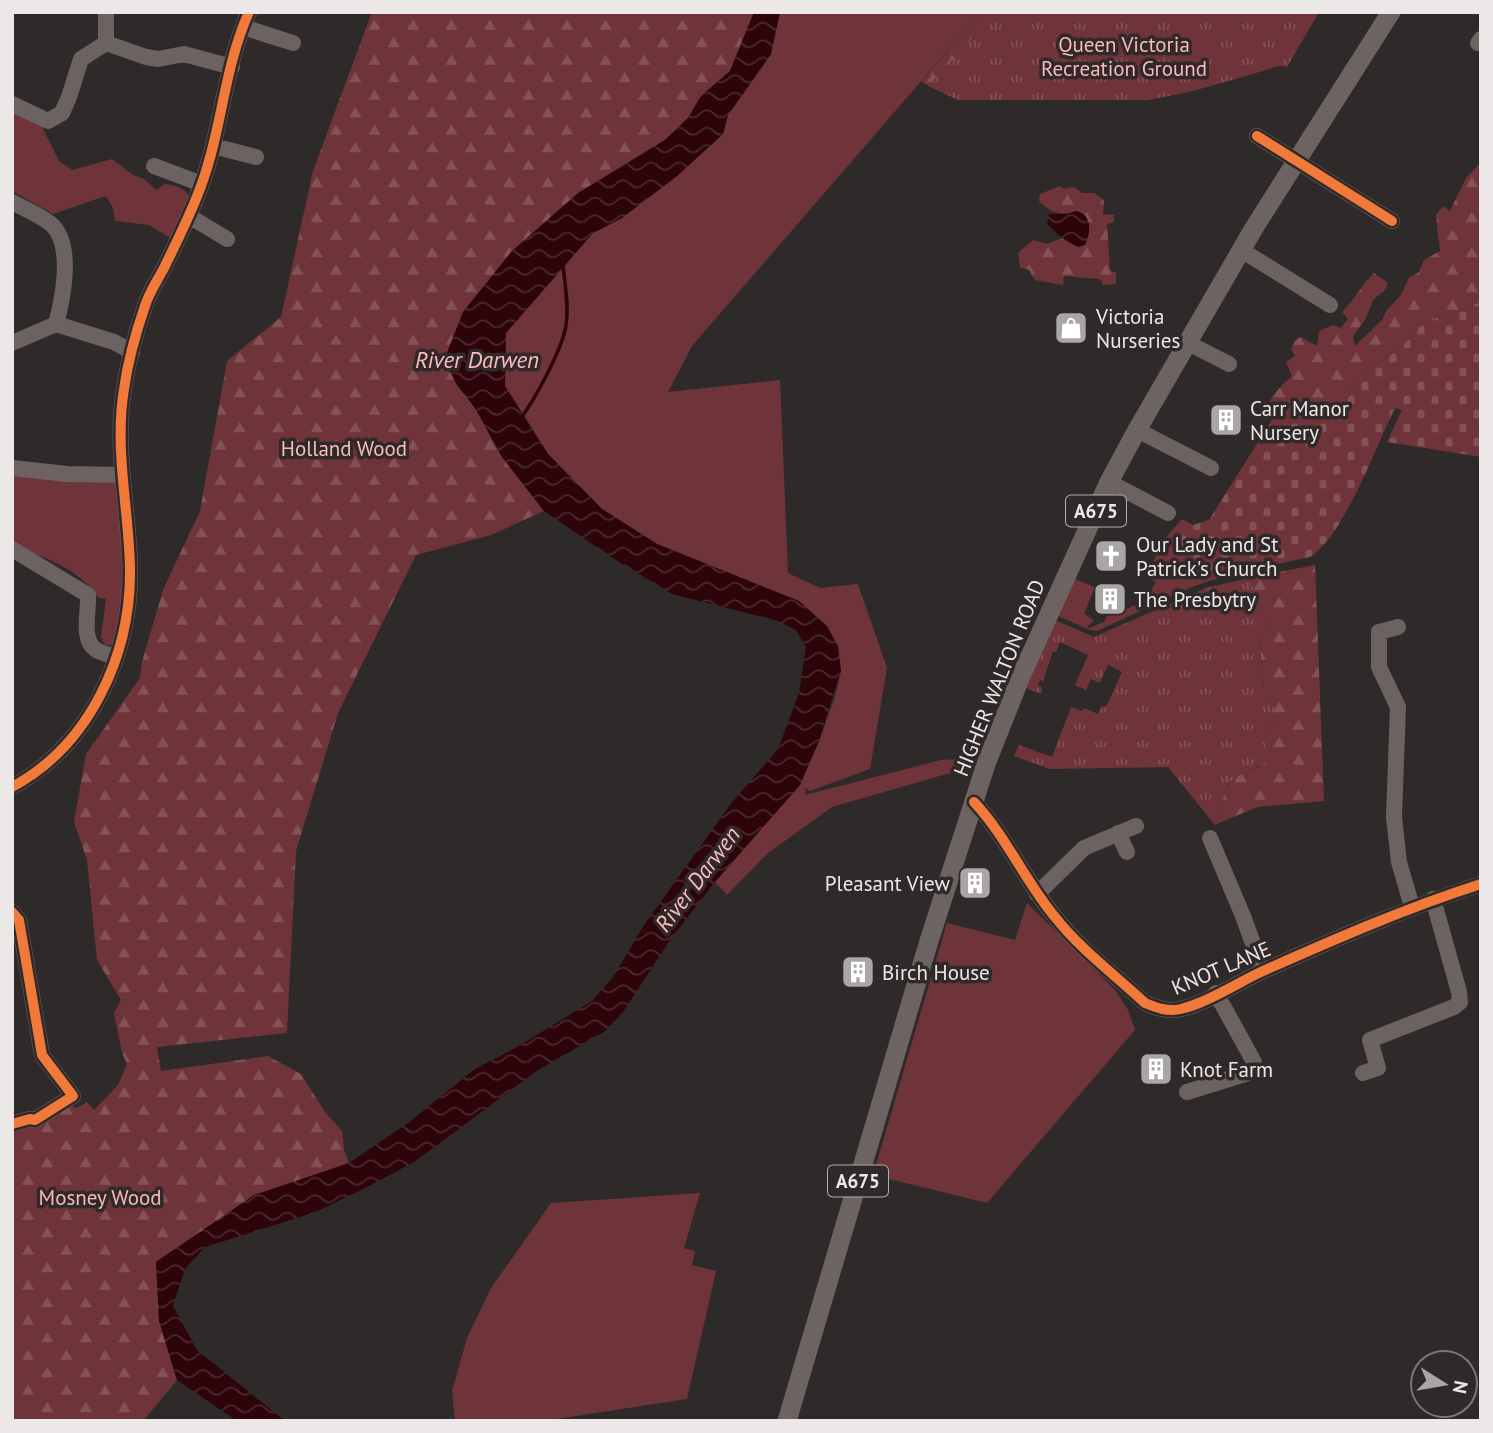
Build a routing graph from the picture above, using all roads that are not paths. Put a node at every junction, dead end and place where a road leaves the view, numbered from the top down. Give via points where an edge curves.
1 (106, 12) edge
2 (1391, 12) edge
3 (246, 20) edge
4 (106, 43) junction
5 (293, 43) dead end
6 (232, 67) junction
7 (12, 104) edge
8 (1257, 136) dead end
9 (213, 146) junction
10 (256, 157) dead end
11 (1297, 162) junction
12 (154, 166) dead end
13 (202, 184) junction
14 (12, 202) edge
15 (189, 216) junction
16 (1392, 221) dead end
17 (227, 239) dead end
18 (1241, 250) junction
19 (1330, 305) dead end
20 (56, 324) junction
21 (1186, 342) junction
22 (12, 343) edge
23 (132, 352) junction
24 (1229, 364) dead end
25 (1137, 430) junction
26 (12, 468) edge
27 (1211, 468) dead end
28 (122, 475) junction
29 (1109, 482) junction
30 (1168, 513) dead end
31 (12, 549) edge
32 (1398, 627) dead end
33 (117, 657) junction
34 (12, 787) edge
35 (974, 802) junction
36 (1136, 826) dead end
37 (1118, 833) junction
38 (1210, 838) dead end
39 (1128, 852) dead end
40 (1481, 884) edge
41 (1037, 894) junction
42 (1433, 900) junction
43 (1412, 907) junction
44 (12, 912) edge
45 (1263, 971) junction
46 (1216, 993) junction
47 (1363, 1073) dead end
48 (1187, 1092) dead end
49 (12, 1124) edge
50 (787, 1421) edge

1 - 4 street
2 - 11 main road, HIGHER WALTON ROAD / A675
3 - 5 street
3 - 6 street
4 - 6 street via 146,57 184,54
4 - 7 street via 81,59 62,113 48,121
6 - 9 street
8 - 11 street
9 - 10 street
9 - 13 street
11 - 16 street
11 - 18 main road, HIGHER WALTON ROAD / A675
12 - 13 street
13 - 15 street
14 - 20 street via 51,225 63,240 62,301
15 - 17 street
15 - 23 street via 145,304
18 - 19 street
18 - 21 main road, HIGHER WALTON ROAD / A675
20 - 22 street
20 - 23 street via 114,341
21 - 24 street
21 - 25 main road, HIGHER WALTON ROAD / A675
23 - 28 street via 123,390
25 - 27 street
25 - 29 main road, HIGHER WALTON ROAD / A675
26 - 28 street
28 - 33 street via 130,569 126,624
29 - 30 street
29 - 35 main road, HIGHER WALTON ROAD / A675 via 999,728
31 - 33 street via 88,595 85,633 94,649
32 - 43 street via 1379,632 1379,667 1398,707 1394,817 1399,862
33 - 34 street via 77,733 52,760
35 - 41 street, KNOT LANE via 994,823
35 - 50 main road, HIGHER WALTON ROAD / A675
36 - 37 street
37 - 39 street
37 - 41 street via 1084,848
38 - 45 street
40 - 42 street, KNOT LANE
41 - 46 street, KNOT LANE via 1056,919 1145,1003 1174,1010
42 - 43 street, KNOT LANE
42 - 47 street via 1460,1002 1370,1040 1378,1068
43 - 45 street, KNOT LANE
44 - 49 street via 19,920 42,1055 73,1096 35,1120
45 - 46 street, KNOT LANE
46 - 48 street via 1254,1062 1248,1073

